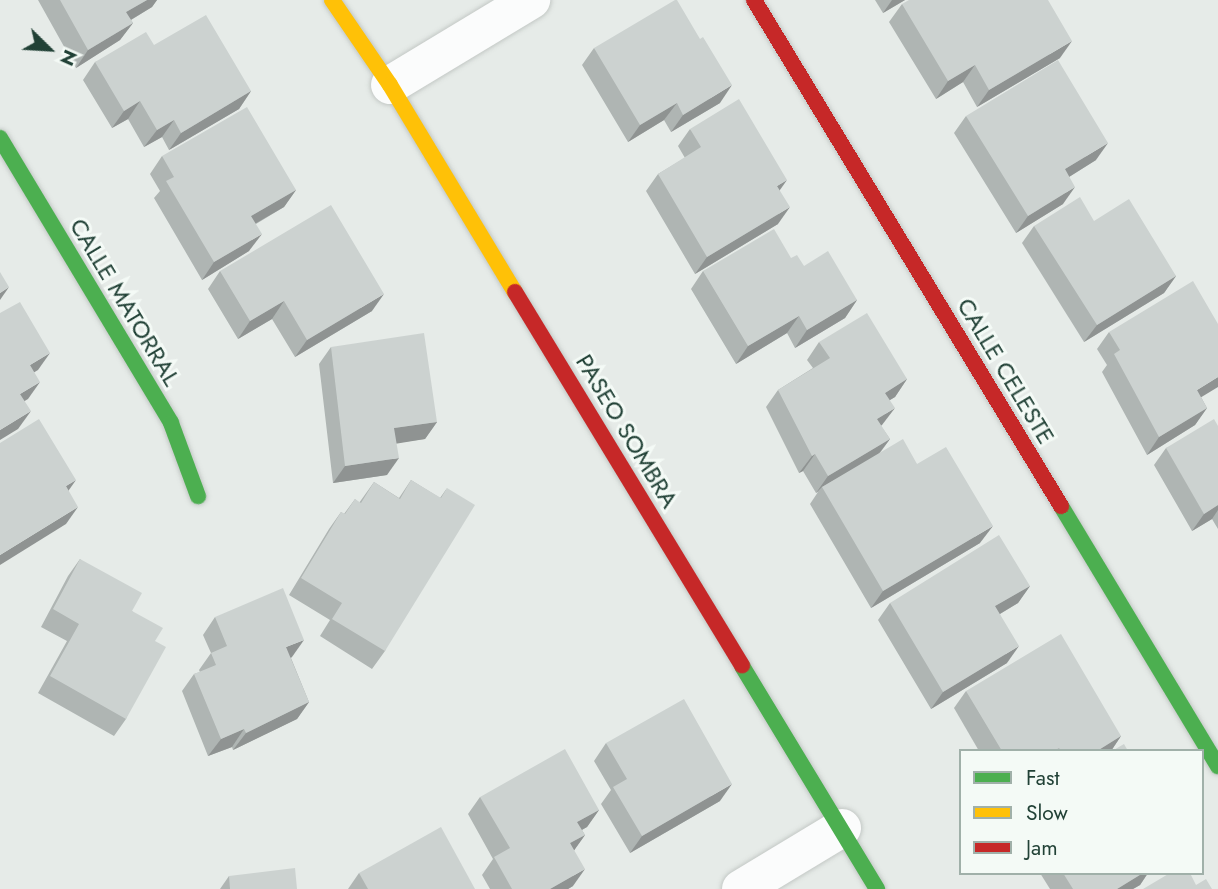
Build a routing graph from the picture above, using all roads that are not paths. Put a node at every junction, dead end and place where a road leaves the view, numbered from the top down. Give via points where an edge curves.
1 (332, 0) edge
2 (531, 0) edge
3 (754, 0) edge
4 (390, 85) junction
5 (0, 138) edge
6 (198, 496) dead end
7 (1218, 766) edge
8 (842, 828) junction
9 (741, 889) edge
10 (877, 889) edge

1 - 4 street, PASEO SOMBRA
2 - 4 street
3 - 7 street, CALLE CELESTE
4 - 8 street, PASEO SOMBRA
5 - 6 street, CALLE MATORRAL via 171,423
8 - 9 street
8 - 10 street, PASEO SOMBRA

